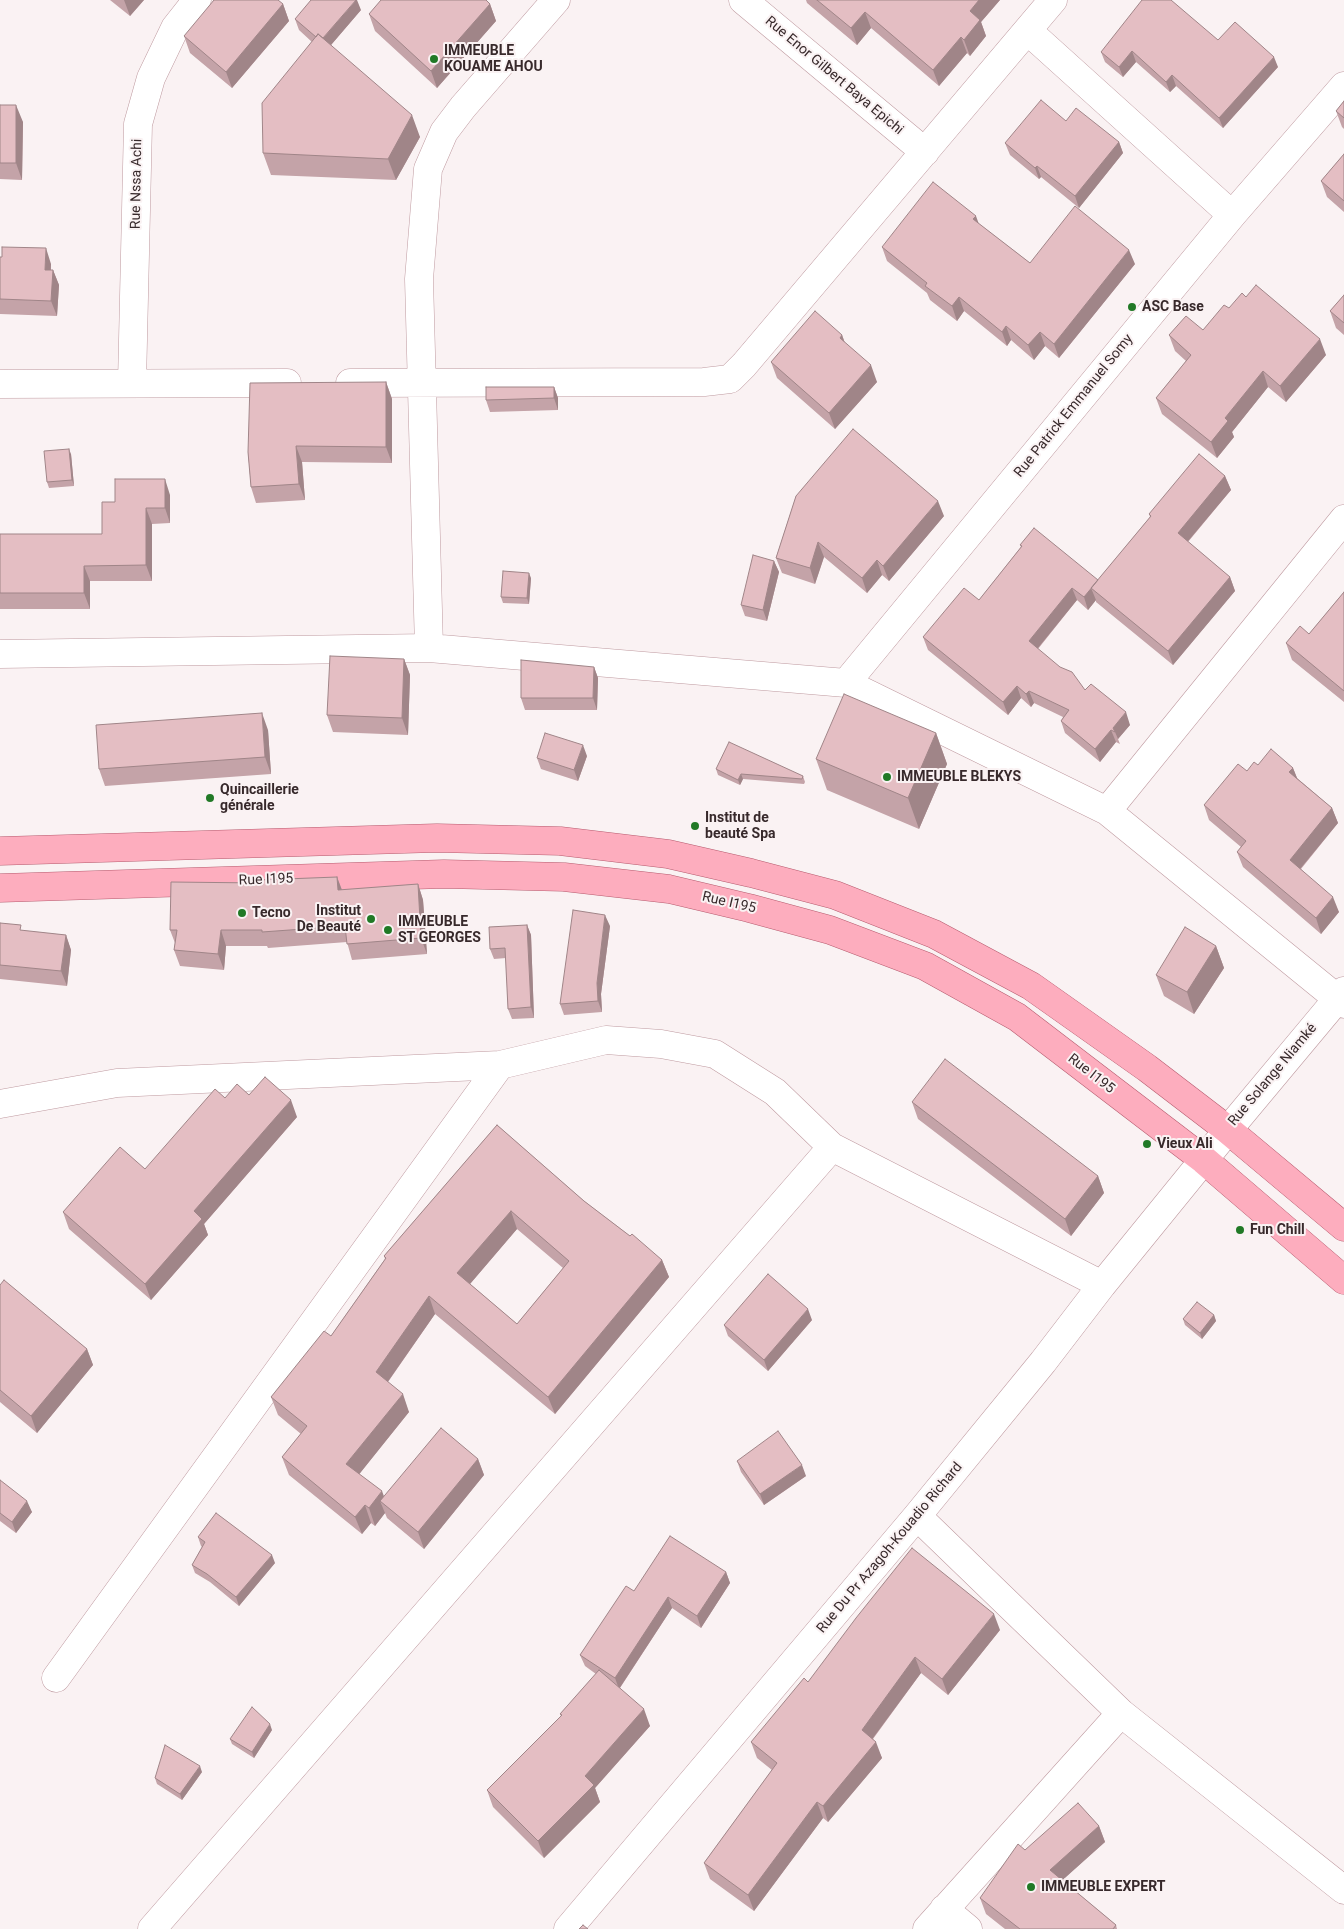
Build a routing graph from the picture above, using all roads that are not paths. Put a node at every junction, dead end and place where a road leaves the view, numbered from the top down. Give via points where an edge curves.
1 (197, 0) edge
2 (556, 0) edge
3 (744, 0) edge
4 (1053, 0) edge
5 (1028, 31) junction
6 (1344, 86) edge
7 (925, 152) junction
8 (1232, 215) junction
9 (423, 383) junction
10 (0, 384) edge
11 (132, 384) junction
12 (1344, 519) edge
13 (429, 648) junction
14 (0, 654) edge
15 (846, 683) junction
16 (1107, 811) junction
17 (0, 850) edge
18 (0, 888) edge
19 (1342, 998) edge
20 (500, 1065) junction
21 (0, 1104) edge
22 (1228, 1130) junction
23 (832, 1147) junction
24 (1204, 1160) junction
25 (1344, 1227) edge
26 (1344, 1280) edge
27 (1102, 1286) junction
28 (917, 1516) junction
29 (56, 1678) dead end
30 (1121, 1713) junction
31 (1344, 1890) edge
32 (935, 1919) edge
33 (152, 1929) edge
34 (568, 1929) edge
35 (968, 1929) edge

1 - 11 street, Rue Nssa Achi via 175,28 151,78 138,124
2 - 9 street via 463,106 444,132 428,169 419,279
3 - 7 street, Rue Enor Gilbert Baya Epichi
4 - 5 street
5 - 7 street
5 - 8 street
6 - 8 street, Rue Patrick Emmanuel Somy
7 - 9 street via 730,379 704,382
8 - 15 street, Rue Patrick Emmanuel Somy
9 - 11 street
9 - 13 street
10 - 11 street
12 - 16 street
13 - 14 street
13 - 15 street
15 - 16 street
16 - 19 street
17 - 22 main road via 437,838 560,840 668,854 835,895 934,934 1031,986
18 - 24 main road, Rue I195 via 444,874 564,877 669,889 830,930 925,966 1017,1016
19 - 22 street, Rue Solange Niamké
20 - 21 street via 117,1083
20 - 23 street via 606,1040 661,1044 715,1054 775,1092
20 - 29 street
22 - 24 street, Rue Solange Niamké
22 - 25 main road
23 - 27 street
23 - 33 street
24 - 26 main road, Rue I195
24 - 27 street, Rue Du Pr Azagoh-Kouadio Richard
27 - 28 street, Rue Du Pr Azagoh-Kouadio Richard
28 - 30 street
28 - 34 street, Rue Du Pr Azagoh-Kouadio Richard
30 - 31 street
30 - 32 street
32 - 35 street

